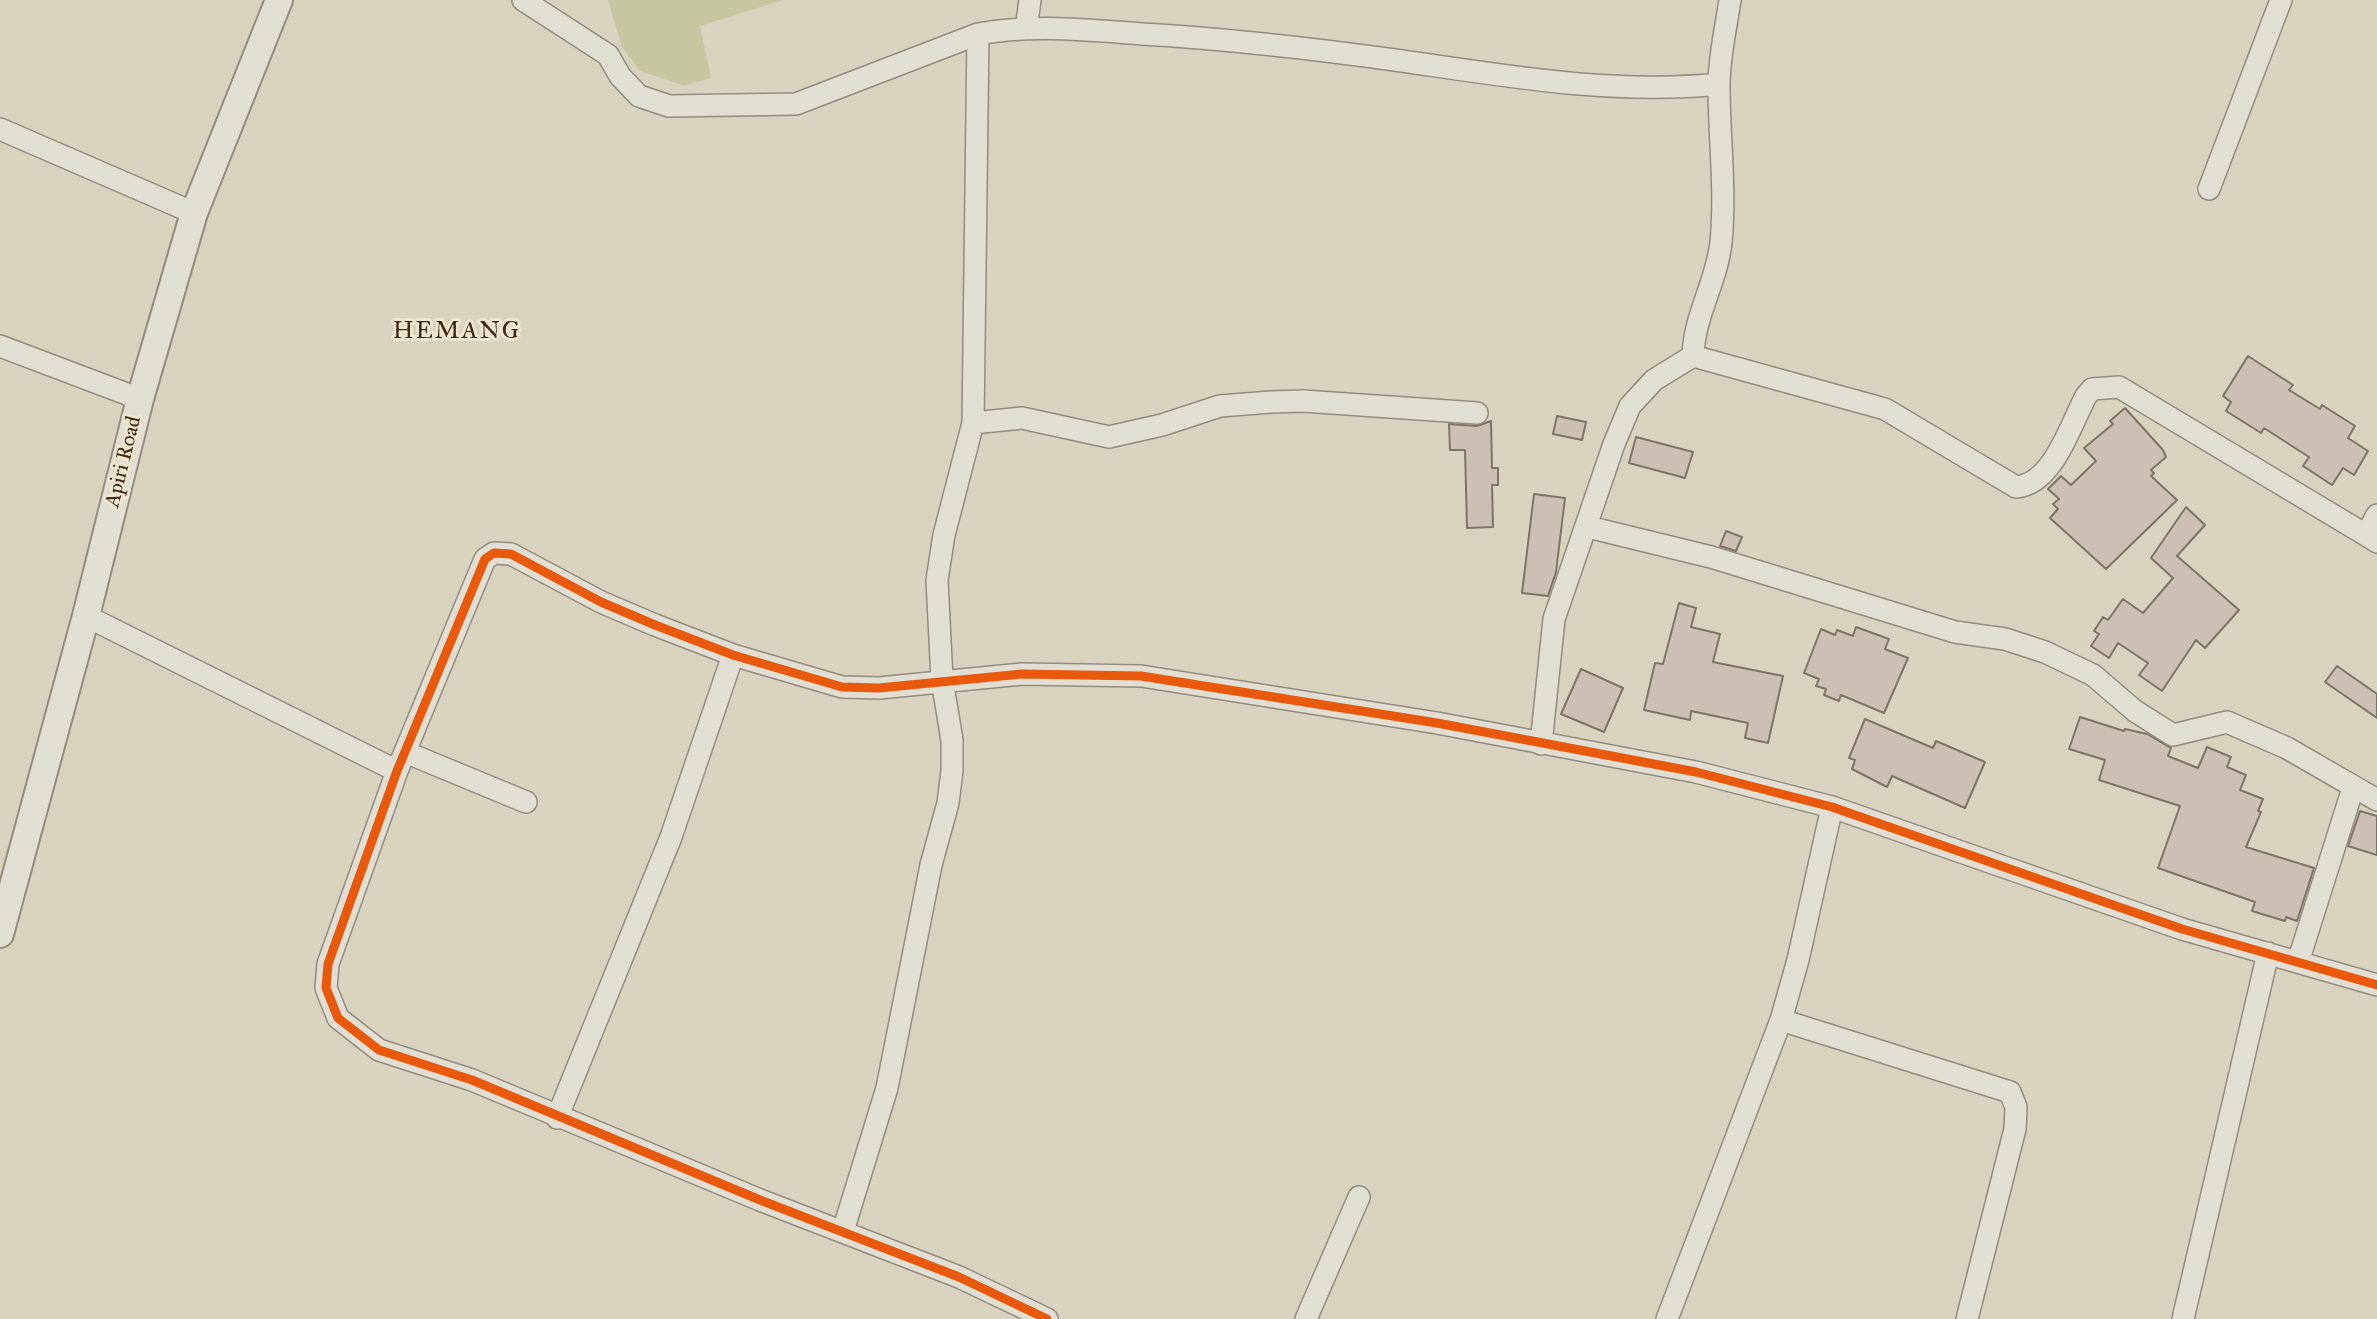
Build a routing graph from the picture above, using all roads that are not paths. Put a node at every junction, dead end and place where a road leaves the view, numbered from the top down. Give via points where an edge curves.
1 (279, 0) edge
2 (523, 0) edge
3 (1030, 0) edge
4 (1730, 0) edge
5 (2281, 0) edge
6 (1026, 29) junction
7 (978, 34) junction
8 (1719, 84) junction
9 (0, 129) edge
10 (2209, 189) dead end
11 (194, 213) junction
12 (0, 346) edge
13 (1693, 356) junction
14 (140, 399) junction
15 (1478, 413) dead end
16 (972, 423) junction
17 (2377, 515) edge
18 (1588, 527) junction
19 (2372, 539) edge
20 (86, 616) junction
21 (733, 655) junction
22 (942, 680) junction
23 (1541, 744) junction
24 (401, 762) junction
25 (2353, 788) junction
26 (2377, 800) edge
27 (526, 802) dead end
28 (1832, 807) junction
29 (0, 933) edge
30 (2268, 953) junction
31 (2298, 962) junction
32 (2377, 985) edge
33 (1781, 1020) junction
34 (557, 1118) junction
35 (1359, 1197) dead end
36 (843, 1231) junction
37 (1046, 1319) edge
38 (1306, 1319) edge
39 (1667, 1319) edge
40 (1967, 1319) edge
41 (2183, 1319) edge

1 - 11 street, Apiri Road
2 - 7 street via 608,55 639,96 669,106 796,104
3 - 6 street
4 - 8 street
5 - 10 street
6 - 7 street
6 - 8 street via 1256,43 1534,80 1677,88
7 - 16 street
8 - 13 street via 1721,241 1717,268 1698,317
9 - 11 street
11 - 14 street, Apiri Road
12 - 14 street
13 - 18 street via 1654,380 1630,406
13 - 19 street via 1885,409 2017,487 2028,486 2046,473 2092,389 2119,387
14 - 20 street, Apiri Road
15 - 16 street via 1303,401 1220,405 1109,437 1022,418
16 - 22 street via 937,580
17 - 19 street
18 - 23 street via 1554,619
18 - 25 street via 1711,557 1955,632 2005,639 2045,652 2093,675 2135,711 2173,735 2227,722 2287,748
20 - 24 street
20 - 29 street, Apiri Road
21 - 22 street via 842,688
21 - 24 street via 601,602 511,554 494,553 480,567
21 - 34 street via 647,899
22 - 23 street via 1022,674 1141,676
22 - 36 street via 952,740 948,803 887,1088
23 - 28 street via 1696,772
24 - 27 street
24 - 34 street via 328,964 326,988 332,1005 351,1031 379,1049 472,1080
25 - 26 street
25 - 31 street
28 - 30 street via 2051,886
28 - 33 street
30 - 31 street
30 - 41 street
31 - 32 street
33 - 39 street
33 - 40 street via 2010,1092 2015,1129
34 - 36 street
35 - 38 street
36 - 37 street

